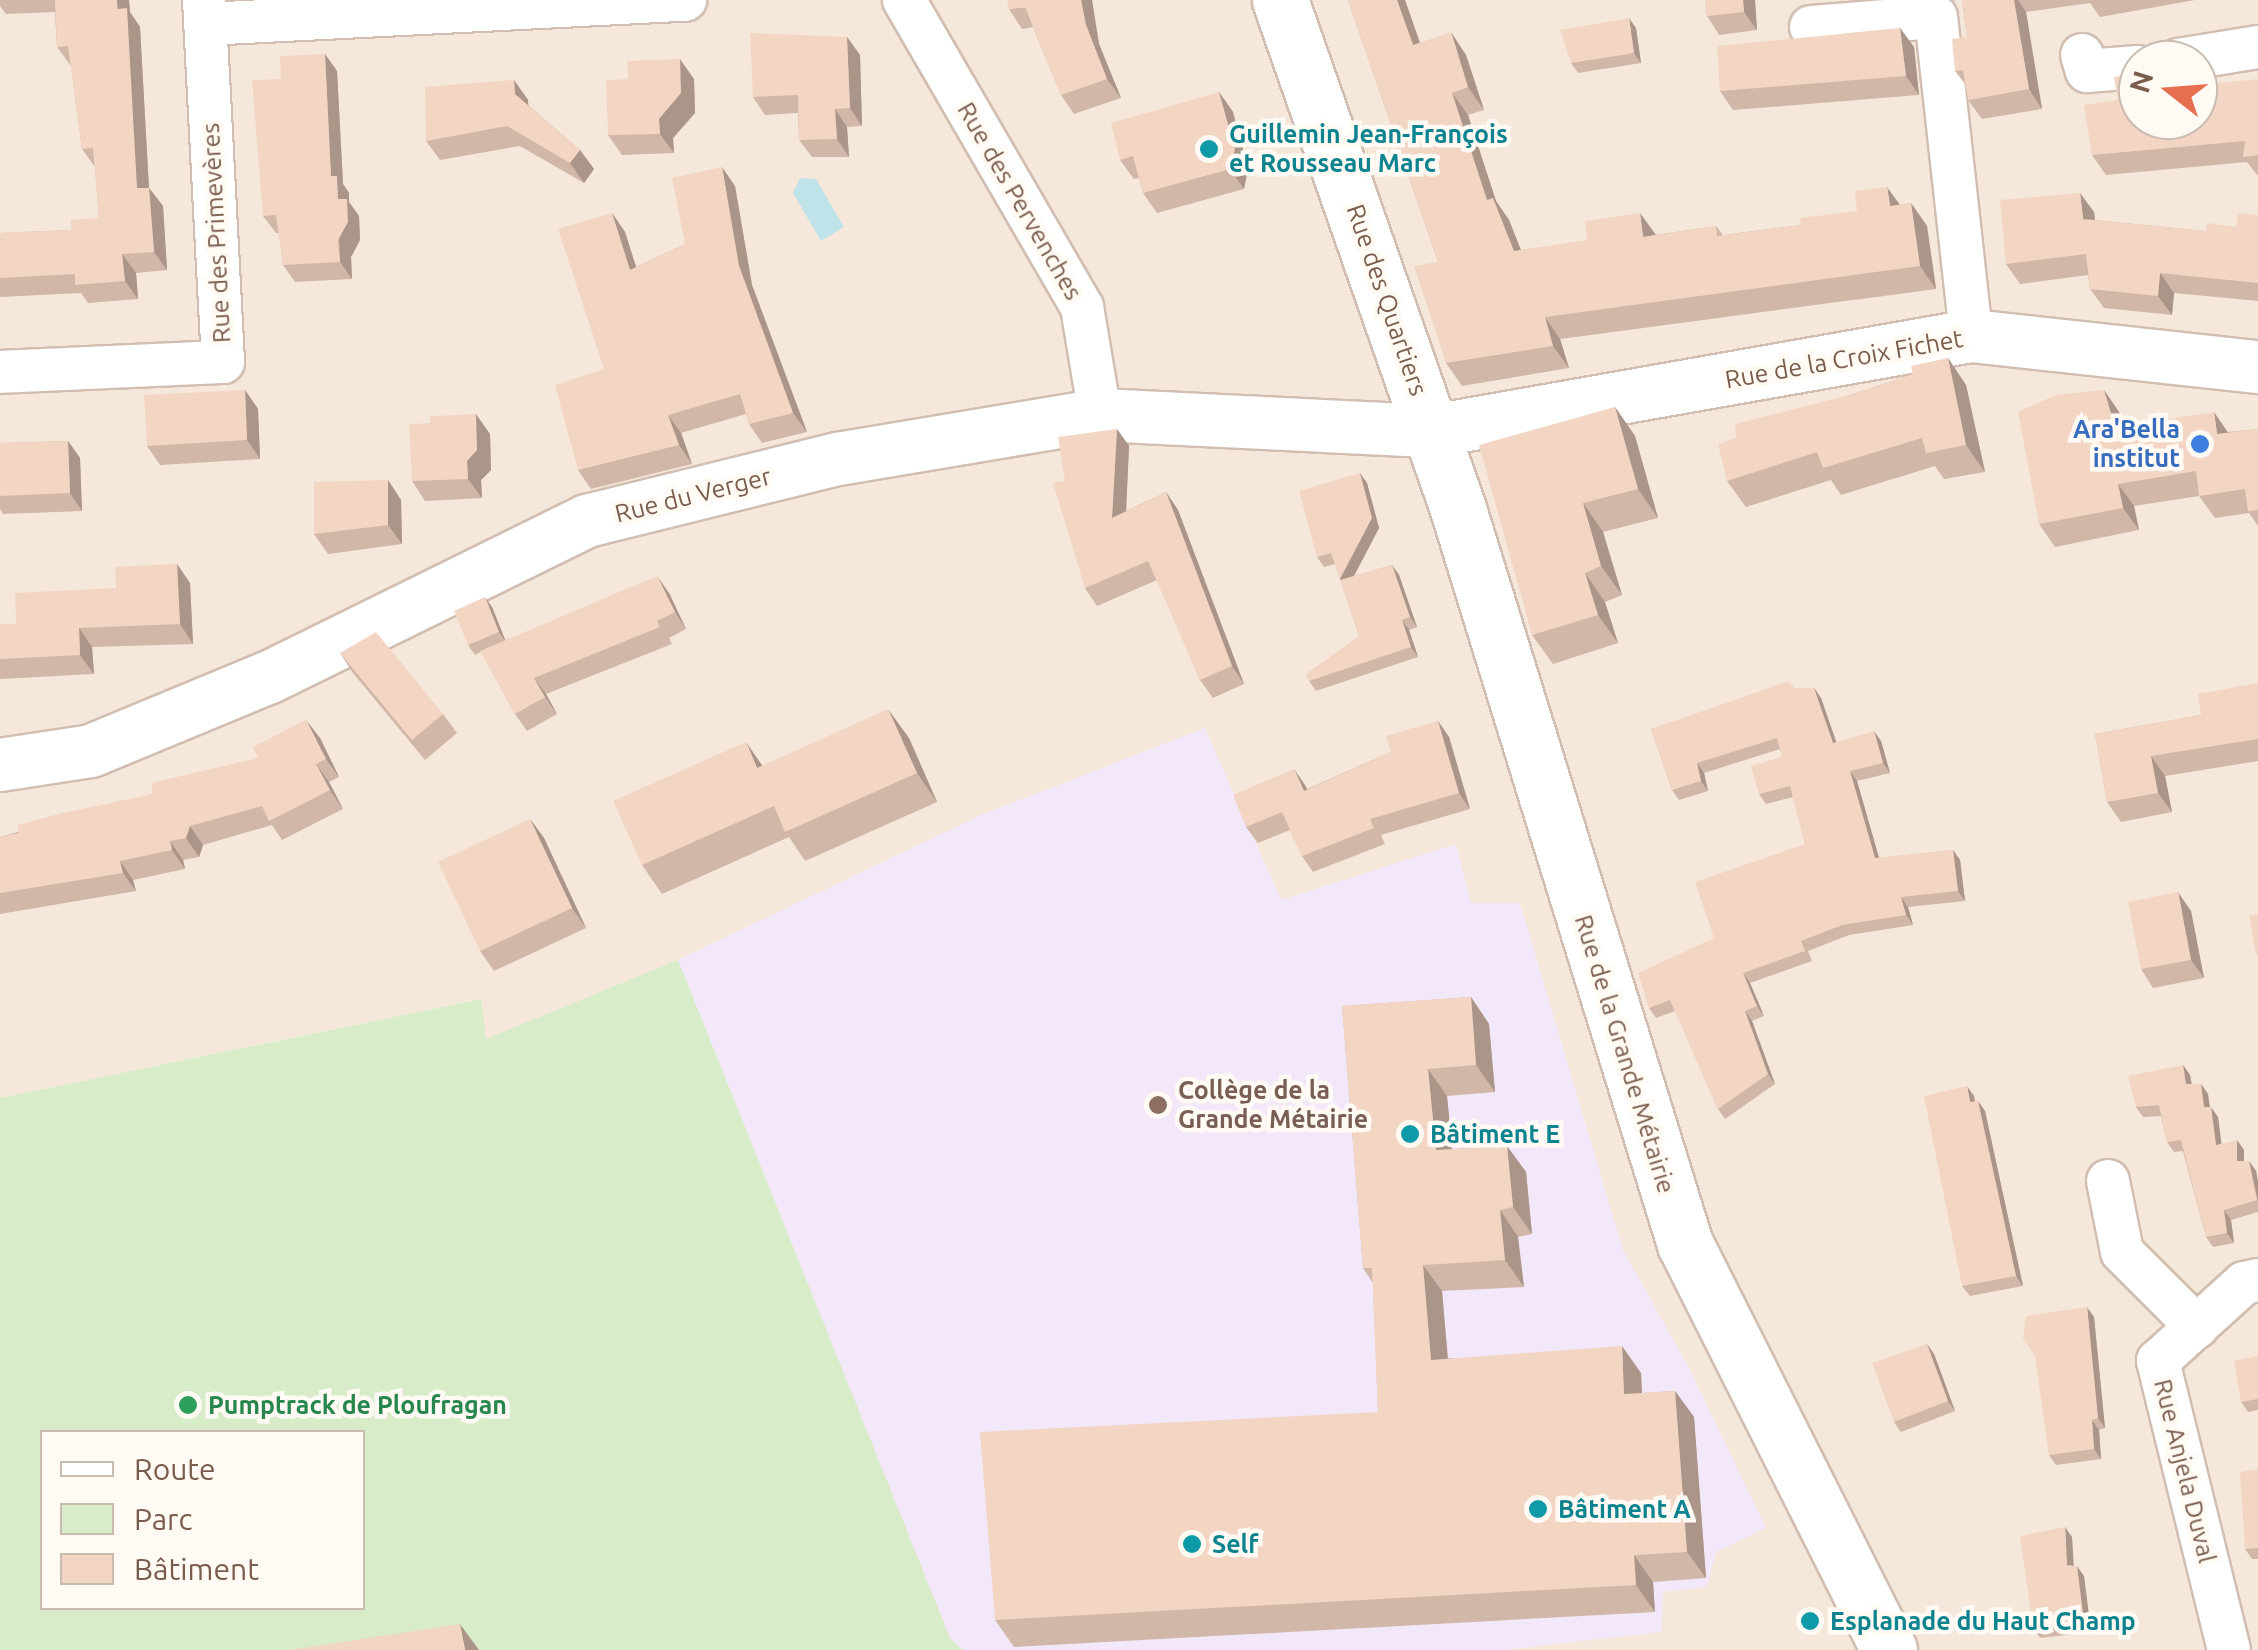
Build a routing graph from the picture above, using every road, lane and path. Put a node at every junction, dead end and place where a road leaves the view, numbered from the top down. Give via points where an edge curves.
1 (685, 0) edge
2 (904, 0) edge
3 (1280, 0) edge
4 (564, 3) edge
5 (204, 12) edge
6 (1812, 27) dead end
7 (2258, 47) edge
8 (2218, 54) edge
9 (2082, 55) dead end
10 (2118, 68) edge
11 (1971, 336) junction
12 (2258, 367) edge
13 (0, 372) edge
14 (1100, 415) junction
15 (1432, 430) junction
16 (0, 765) edge
17 (2108, 1182) dead end
18 (2258, 1280) edge
19 (2197, 1326) junction
20 (1889, 1650) edge
21 (2229, 1650) edge

1 - 4 street
2 - 14 street, Rue des Pervenches via 1082,308
3 - 15 main road, Rue des Quartiers
4 - 5 street
5 - 13 street, Rue des Primevères via 223,362
6 - 11 street via 1936,18
7 - 8 street
9 - 10 street via 2087,71
11 - 12 street, Rue de la Croix Fichet
11 - 15 street, Rue de la Croix Fichet
14 - 15 street, Rue du Verger
14 - 16 street, Rue du Verger via 838,459 588,521 234,692 91,751
15 - 20 main road, Rue de la Grande Métairie via 1686,1244
17 - 19 street via 2122,1252
18 - 19 street, Rue Anjela Duval via 2244,1283
19 - 21 street, Rue Anjela Duval via 2158,1361

